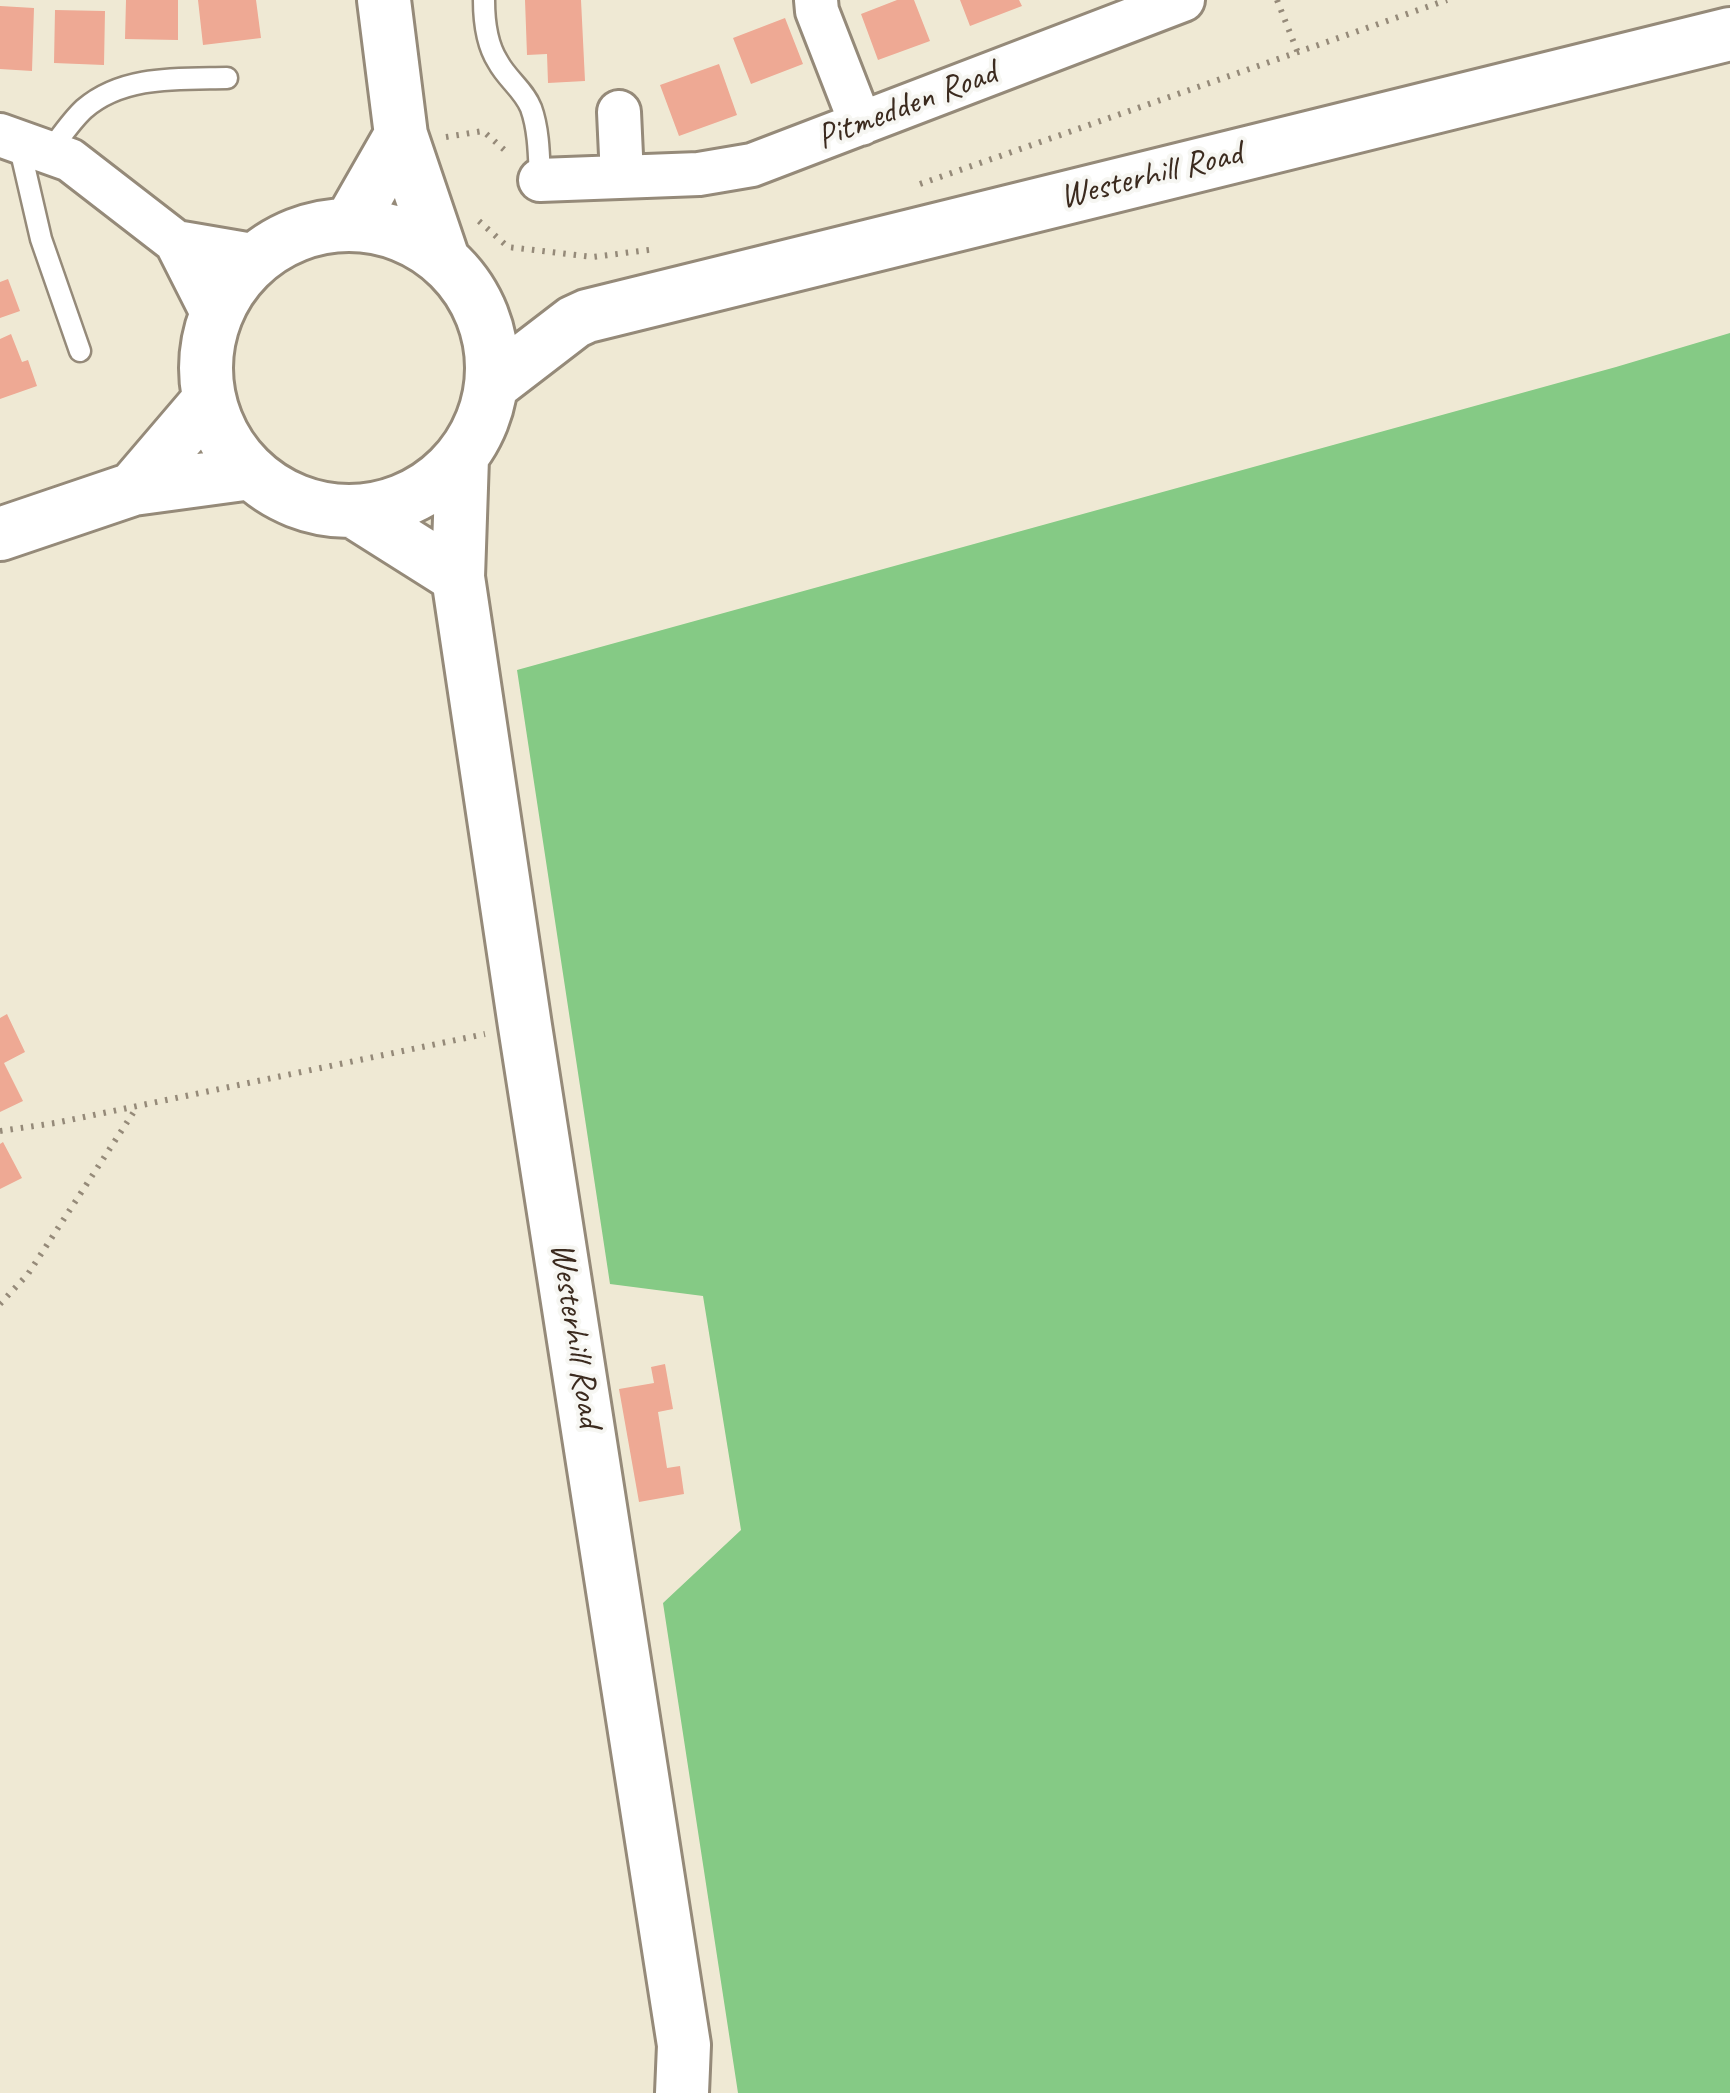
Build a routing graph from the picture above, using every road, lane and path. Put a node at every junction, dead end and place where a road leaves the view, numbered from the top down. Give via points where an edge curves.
1 (384, 0) edge
2 (484, 0) edge
3 (816, 0) edge
4 (1183, 0) edge
5 (1277, 0) edge
6 (1730, 34) edge
7 (1298, 53) dead end
8 (227, 78) dead end
9 (619, 112) dead end
10 (861, 124) junction
11 (418, 132) junction
12 (23, 143) edge
13 (622, 177) junction
14 (540, 180) junction
15 (350, 224) junction
16 (176, 242) junction
17 (258, 256) junction
18 (443, 260) junction
19 (481, 312) junction
20 (214, 316) junction
21 (574, 322) junction
22 (80, 351) dead end
23 (492, 384) junction
24 (208, 400) junction
25 (462, 458) junction
26 (250, 473) junction
27 (134, 490) junction
28 (354, 512) junction
29 (0, 534) edge
30 (458, 576) junction
31 (525, 1026) junction
32 (137, 1106) junction
33 (0, 1131) edge
34 (0, 1304) edge
35 (682, 2093) edge

1 - 11 street
2 - 14 lane via 489,43 531,107
3 - 10 street
4 - 10 street, Pitmedden Road
5 - 7 path
6 - 21 street, Westerhill Road
8 - 12 lane via 153,80 118,89
9 - 13 street
10 - 13 street, Pitmedden Road via 752,164
11 - 14 path via 447,138 483,131
11 - 15 street
11 - 18 street
12 - 16 street via 70,160
12 - 22 lane via 40,239
13 - 14 street, Pitmedden Road
15 - 17 street via 301,232
15 - 18 street via 384,228
16 - 17 street
16 - 20 street
17 - 20 street
18 - 19 street
19 - 21 street, Westerhill Road
19 - 23 street via 492,348
20 - 24 street
21 - 23 street, Westerhill Road
23 - 25 street via 482,423
24 - 26 street via 224,440
24 - 27 street
25 - 28 street via 432,486 395,505
25 - 30 street, Westerhill Road
26 - 27 street
26 - 28 street via 281,496
27 - 29 street
28 - 30 street
30 - 31 street, Westerhill Road
31 - 32 path
31 - 35 street, Westerhill Road via 684,2044
32 - 33 path
32 - 34 path via 28,1274

